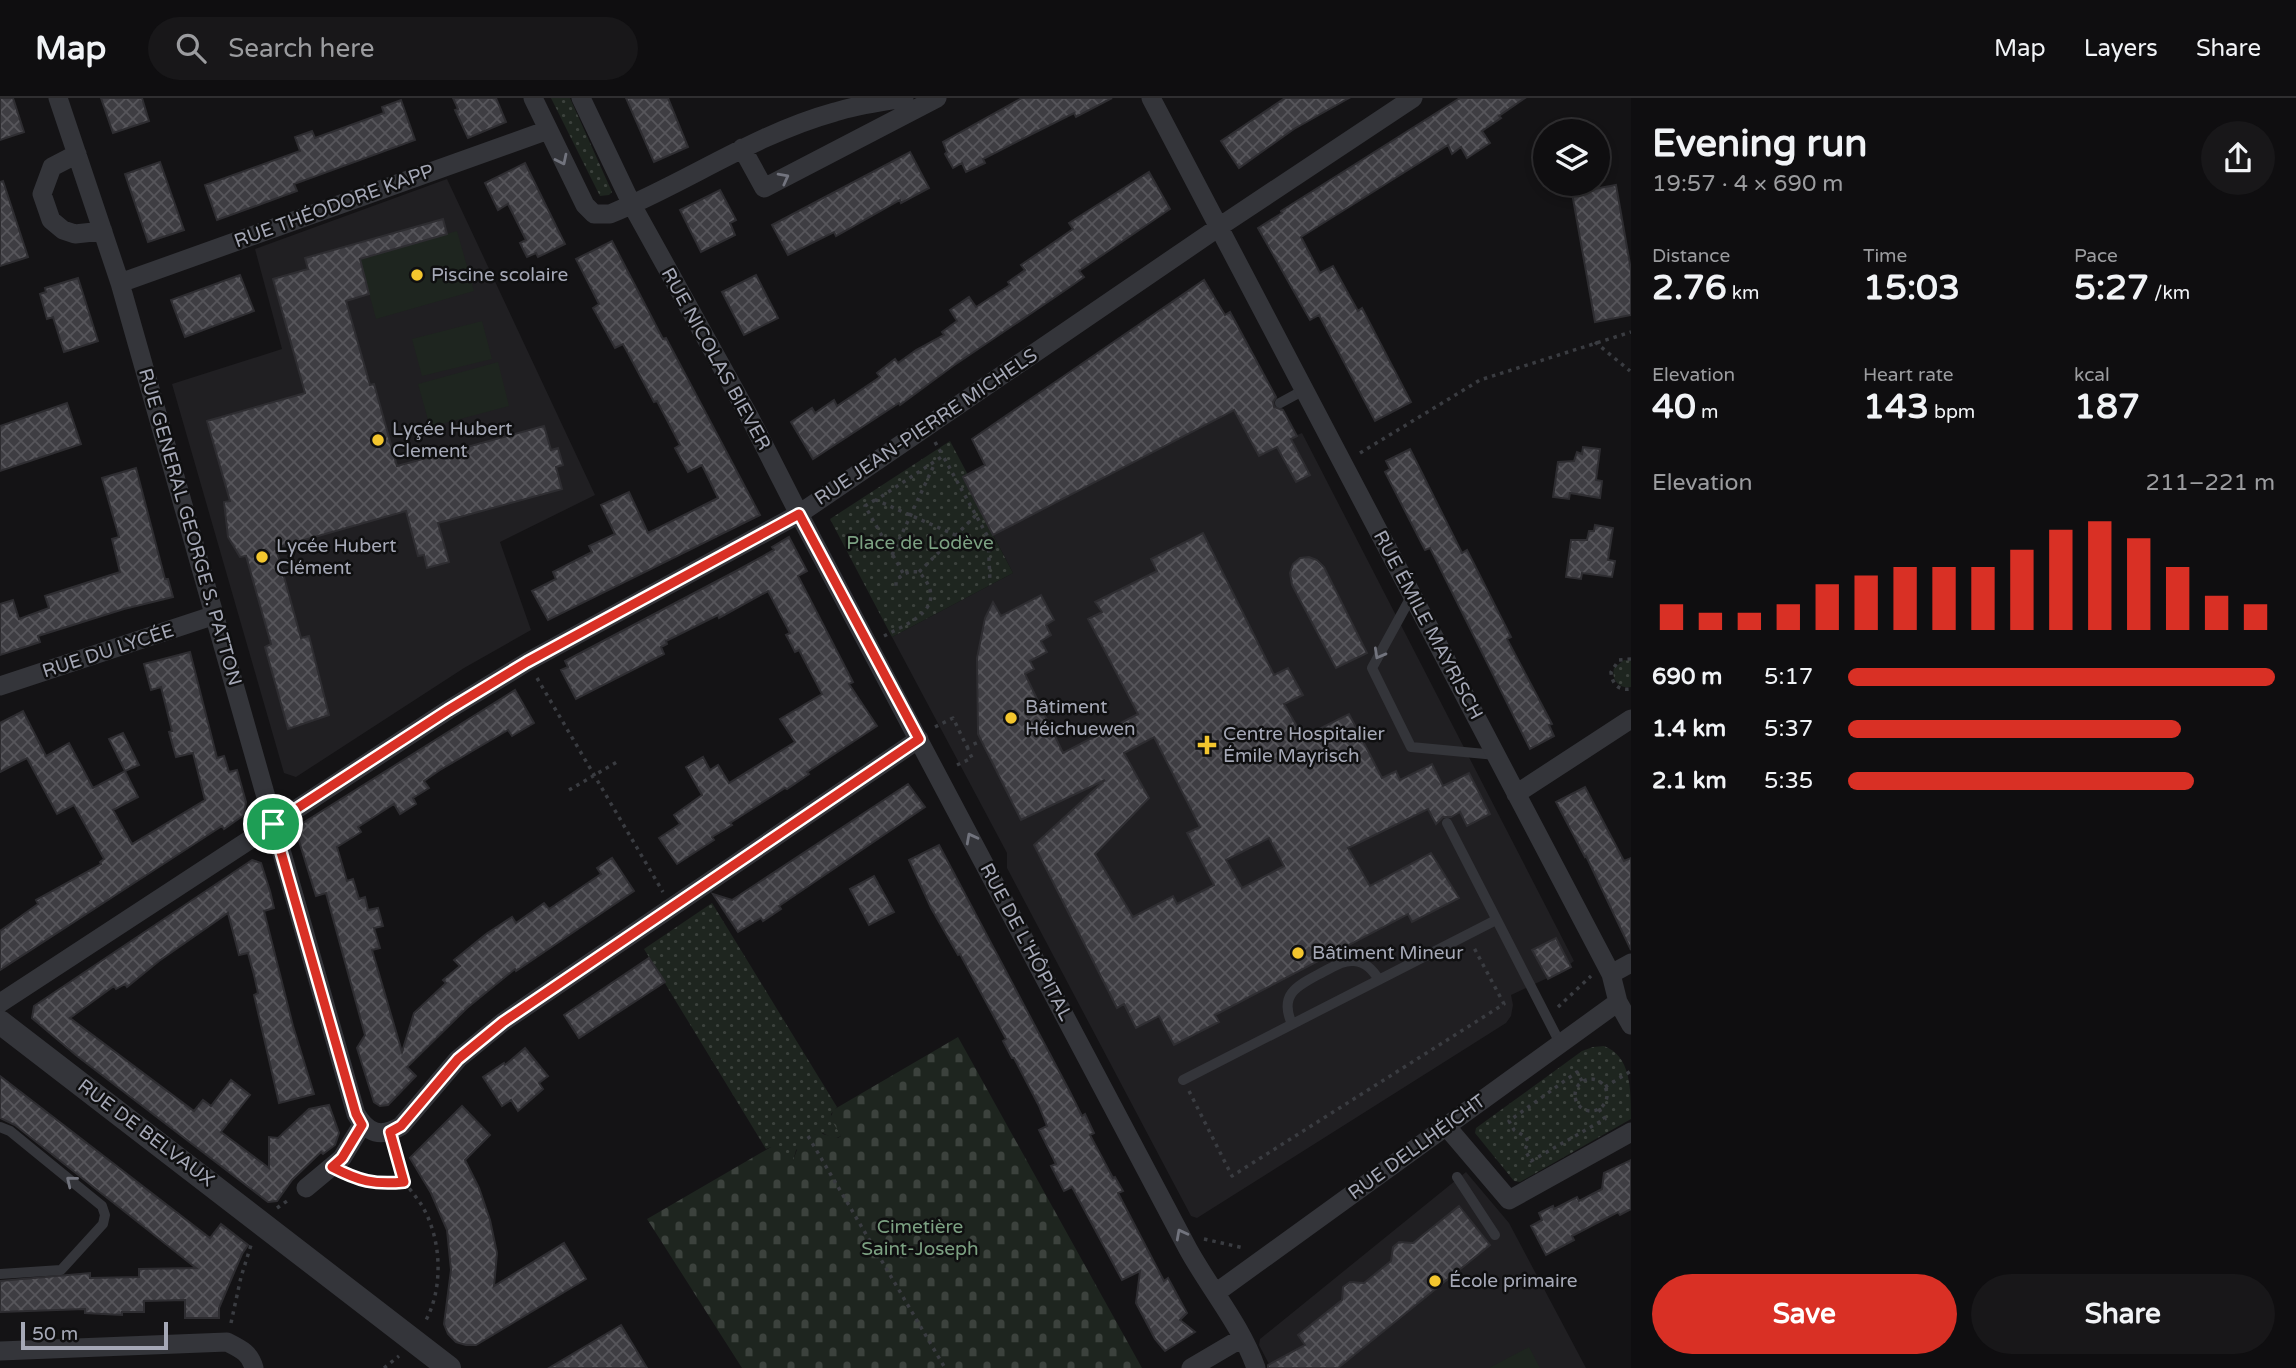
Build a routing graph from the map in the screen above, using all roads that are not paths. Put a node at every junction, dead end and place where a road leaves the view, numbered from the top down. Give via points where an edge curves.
1 (58, 98) edge
2 (533, 98) edge
3 (581, 98) edge
4 (904, 98) edge
5 (937, 98) edge
6 (1151, 98) edge
7 (1413, 98) edge
8 (832, 105) edge
9 (548, 130) junction
10 (742, 148) junction
11 (76, 154) junction
12 (632, 205) junction
13 (1219, 227) junction
14 (103, 230) junction
15 (120, 283) junction
16 (1304, 390) junction
17 (1280, 403) dead end
18 (799, 514) junction
19 (1412, 594) junction
20 (215, 615) junction
21 (0, 686) edge
22 (1631, 719) edge
23 (919, 739) junction
24 (1496, 755) junction
25 (1516, 794) junction
26 (1447, 823) dead end
27 (273, 824) junction
28 (1496, 920) junction
29 (1631, 963) edge
30 (1608, 969) junction
31 (1379, 980) junction
32 (1618, 1002) junction
33 (0, 1003) edge
34 (0, 1021) edge
35 (1292, 1024) junction
36 (1631, 1025) edge
37 (1560, 1043) junction
38 (1183, 1080) road end
39 (362, 1125) junction
40 (1446, 1126) junction
41 (0, 1127) edge
42 (1631, 1132) edge
43 (1457, 1177) dead end
44 (306, 1188) road end
45 (1495, 1235) dead end
46 (0, 1274) edge
47 (1217, 1292) junction
48 (1242, 1338) junction
49 (0, 1351) edge
50 (254, 1368) edge
51 (449, 1368) edge
52 (1191, 1368) edge
53 (1256, 1368) edge

1 - 11 street, RUE GENERAL GEORGE S. PATTON
2 - 9 street
3 - 12 street, RUE NICOLAS BIEVER
4 - 8 street
10 -> 5 street via 764,188
6 - 13 street, RUE ÉMILE MAYRISCH
7 - 13 street, RUE JEAN-PIERRE MICHELS
8 - 10 street
9 -> 12 street via 585,205 594,214 610,215
9 - 15 street, RUE THÉODORE KAPP
10 - 12 street
11 - 14 street, RUE GENERAL GEORGE S. PATTON
11 - 14 street via 52,167 42,194 51,220 75,234
12 - 18 street, RUE NICOLAS BIEVER
13 - 16 street, RUE ÉMILE MAYRISCH
13 - 18 street, RUE JEAN-PIERRE MICHELS
14 - 15 street, RUE GENERAL GEORGE S. PATTON
15 - 20 street, RUE GENERAL GEORGE S. PATTON
16 - 17 lane
16 - 19 street, RUE ÉMILE MAYRISCH
18 - 23 street, RUE DE L'HÔPITAL
18 - 27 street, RUE JEAN-PIERRE MICHELS via 527,662
19 - 24 street, RUE ÉMILE MAYRISCH
19 -> 24 lane via 1372,668 1411,747
20 - 21 street, RUE DU LYCÉE
20 - 27 street, RUE GENERAL GEORGE S. PATTON
22 - 25 street
23 - 39 street via 503,1022 458,1059 401,1126 390,1132 371,1131
47 -> 23 street, RUE DE L'HÔPITAL via 1188,1249
24 - 25 street, RUE ÉMILE MAYRISCH
25 - 30 street, RUE ÉMILE MAYRISCH
26 - 28 lane
27 - 33 street, RUE JEAN-PIERRE MICHELS
27 - 39 street, RUE GENERAL GEORGE S. PATTON
28 - 31 lane
28 - 37 lane
29 - 30 street
30 - 32 street, RUE ÉMILE MAYRISCH
31 - 35 lane
31 - 35 lane via 1364,964 1343,962 1292,992 1287,1002
32 - 36 street, RUE ÉMILE MAYRISCH
32 - 37 street, RUE DELLHÉICHT
34 - 51 street, RUE DE BELVAUX
35 - 38 lane
37 - 40 street, RUE DELLHÉICHT
39 - 44 street via 342,1158
40 - 42 street via 1509,1200
40 - 47 street, RUE DELLHÉICHT
46 -> 41 lane via 61,1270 103,1224 105,1215 102,1206
43 - 45 lane
47 - 48 street, RUE DE L'HÔPITAL
48 - 52 street
48 - 53 street, RUE DE L'HÔPITAL
49 - 50 street via 227,1342 251,1358

